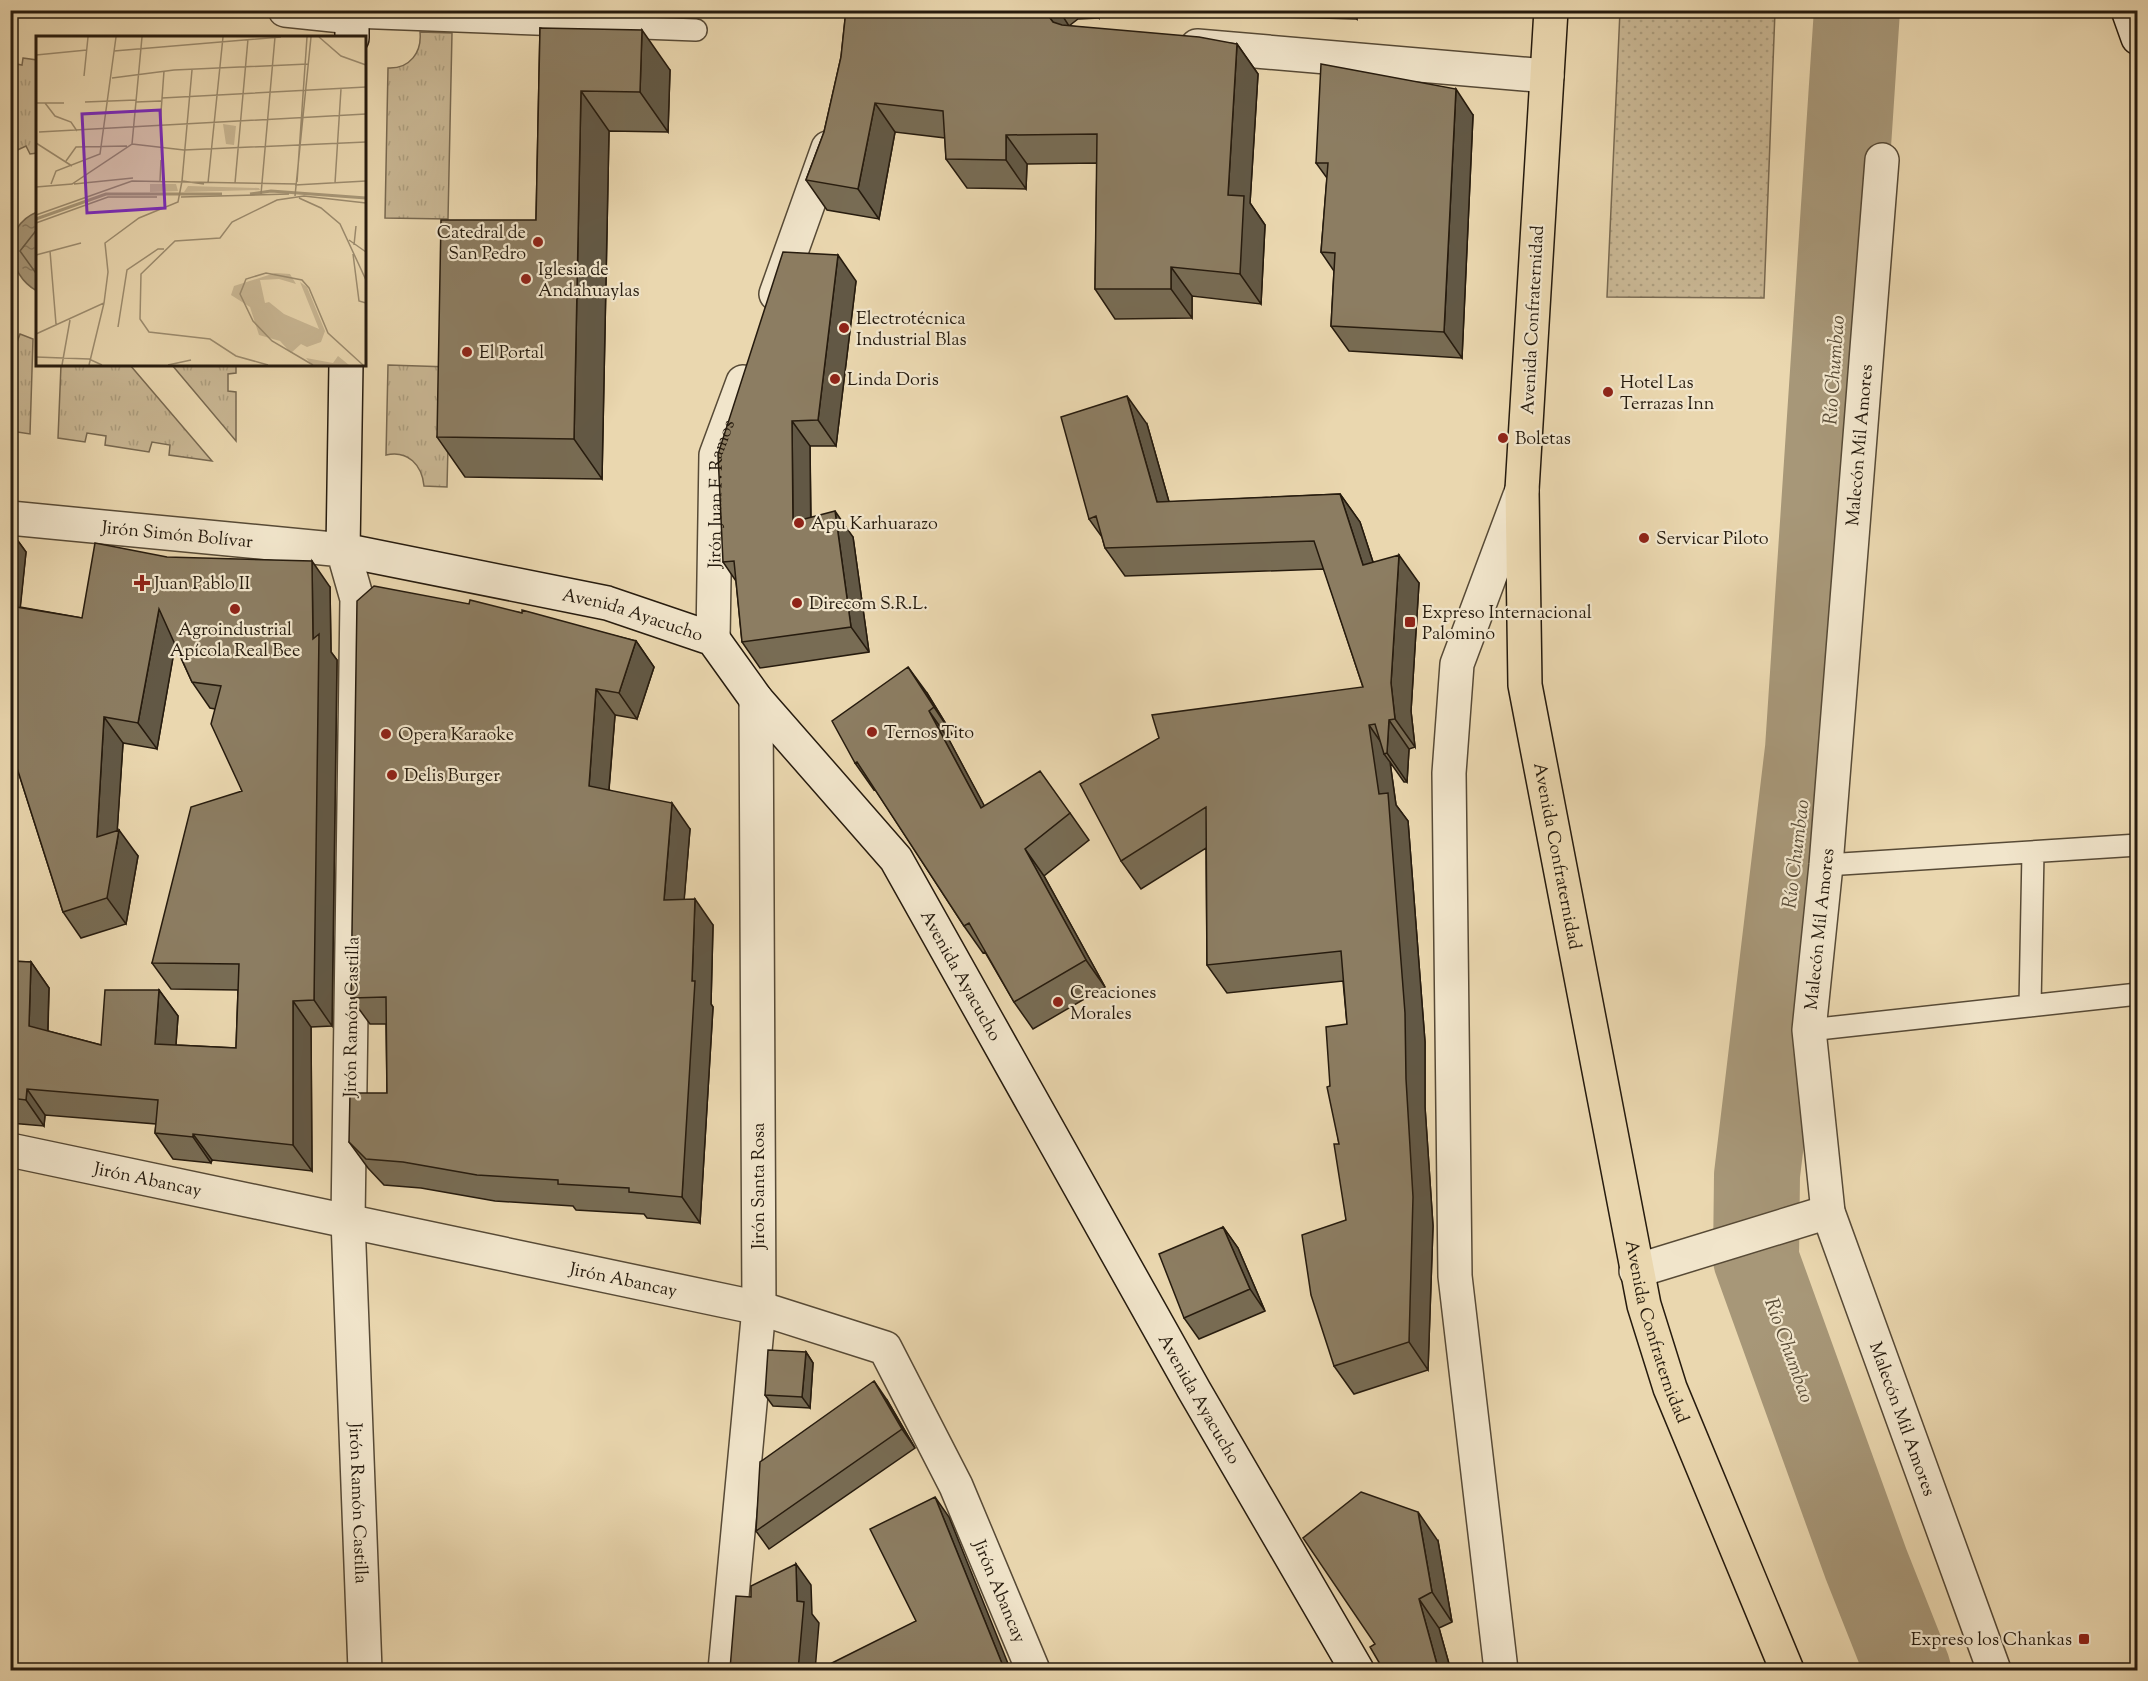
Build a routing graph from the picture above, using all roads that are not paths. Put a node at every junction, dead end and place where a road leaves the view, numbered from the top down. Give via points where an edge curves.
1 (285, 10) edge
2 (1551, 10) edge
3 (2128, 10) edge
4 (352, 22) edge
5 (696, 30) dead end
6 (2138, 38) edge
7 (1168, 43) edge
8 (1547, 76) junction
9 (836, 115) edge
10 (1882, 160) dead end
11 (765, 323) edge
12 (753, 356) edge
13 (346, 366) edge
14 (1522, 490) junction
15 (10, 518) edge
16 (343, 550) junction
17 (713, 639) junction
18 (756, 699) junction
19 (2138, 845) edge
20 (2033, 852) junction
21 (1826, 865) junction
22 (2138, 994) edge
23 (2030, 1006) junction
24 (1809, 1030) junction
25 (10, 1150) edge
26 (1828, 1212) junction
27 (348, 1220) junction
28 (1636, 1270) junction
29 (759, 1308) junction
30 (365, 1671) edge
31 (725, 1671) edge
32 (1033, 1671) edge
33 (1357, 1671) edge
34 (1501, 1671) edge
35 (1786, 1671) edge
36 (1994, 1671) edge

1 - 4 street
2 - 8 highway, Avenida Confraternidad
3 - 6 street
4 - 5 lane
7 - 8 street
8 - 14 highway, Avenida Confraternidad
9 - 11 street via 826,157
10 - 21 street, Malecón Mil Amores
12 - 17 street, Jirón Juan F. Ramos via 716,455
13 - 16 street, Jirón Ramón Castilla
14 - 28 highway, Avenida Confraternidad via 1525,684
14 - 34 street via 1457,664 1449,773 1455,1276
15 - 16 street, Jirón Simón Bolívar
16 - 17 street, Avenida Ayacucho via 607,603
16 - 27 street, Jirón Ramón Castilla via 357,599
17 - 18 street, Avenida Ayacucho
18 - 29 street, Jirón Santa Rosa
18 - 33 street, Avenida Ayacucho via 896,859
19 - 20 lane
20 - 21 lane
20 - 23 lane
21 - 24 street, Malecón Mil Amores
22 - 23 lane
23 - 24 lane
24 - 26 street, Malecón Mil Amores
25 - 27 street, Jirón Abancay
26 - 28 street
26 - 36 street, Malecón Mil Amores
27 - 29 street, Jirón Abancay
27 - 30 street, Jirón Ramón Castilla
28 - 35 highway, Avenida Confraternidad via 1670,1388
29 - 31 street, Jirón Santa Rosa
29 - 32 street, Jirón Abancay via 885,1348 956,1486

